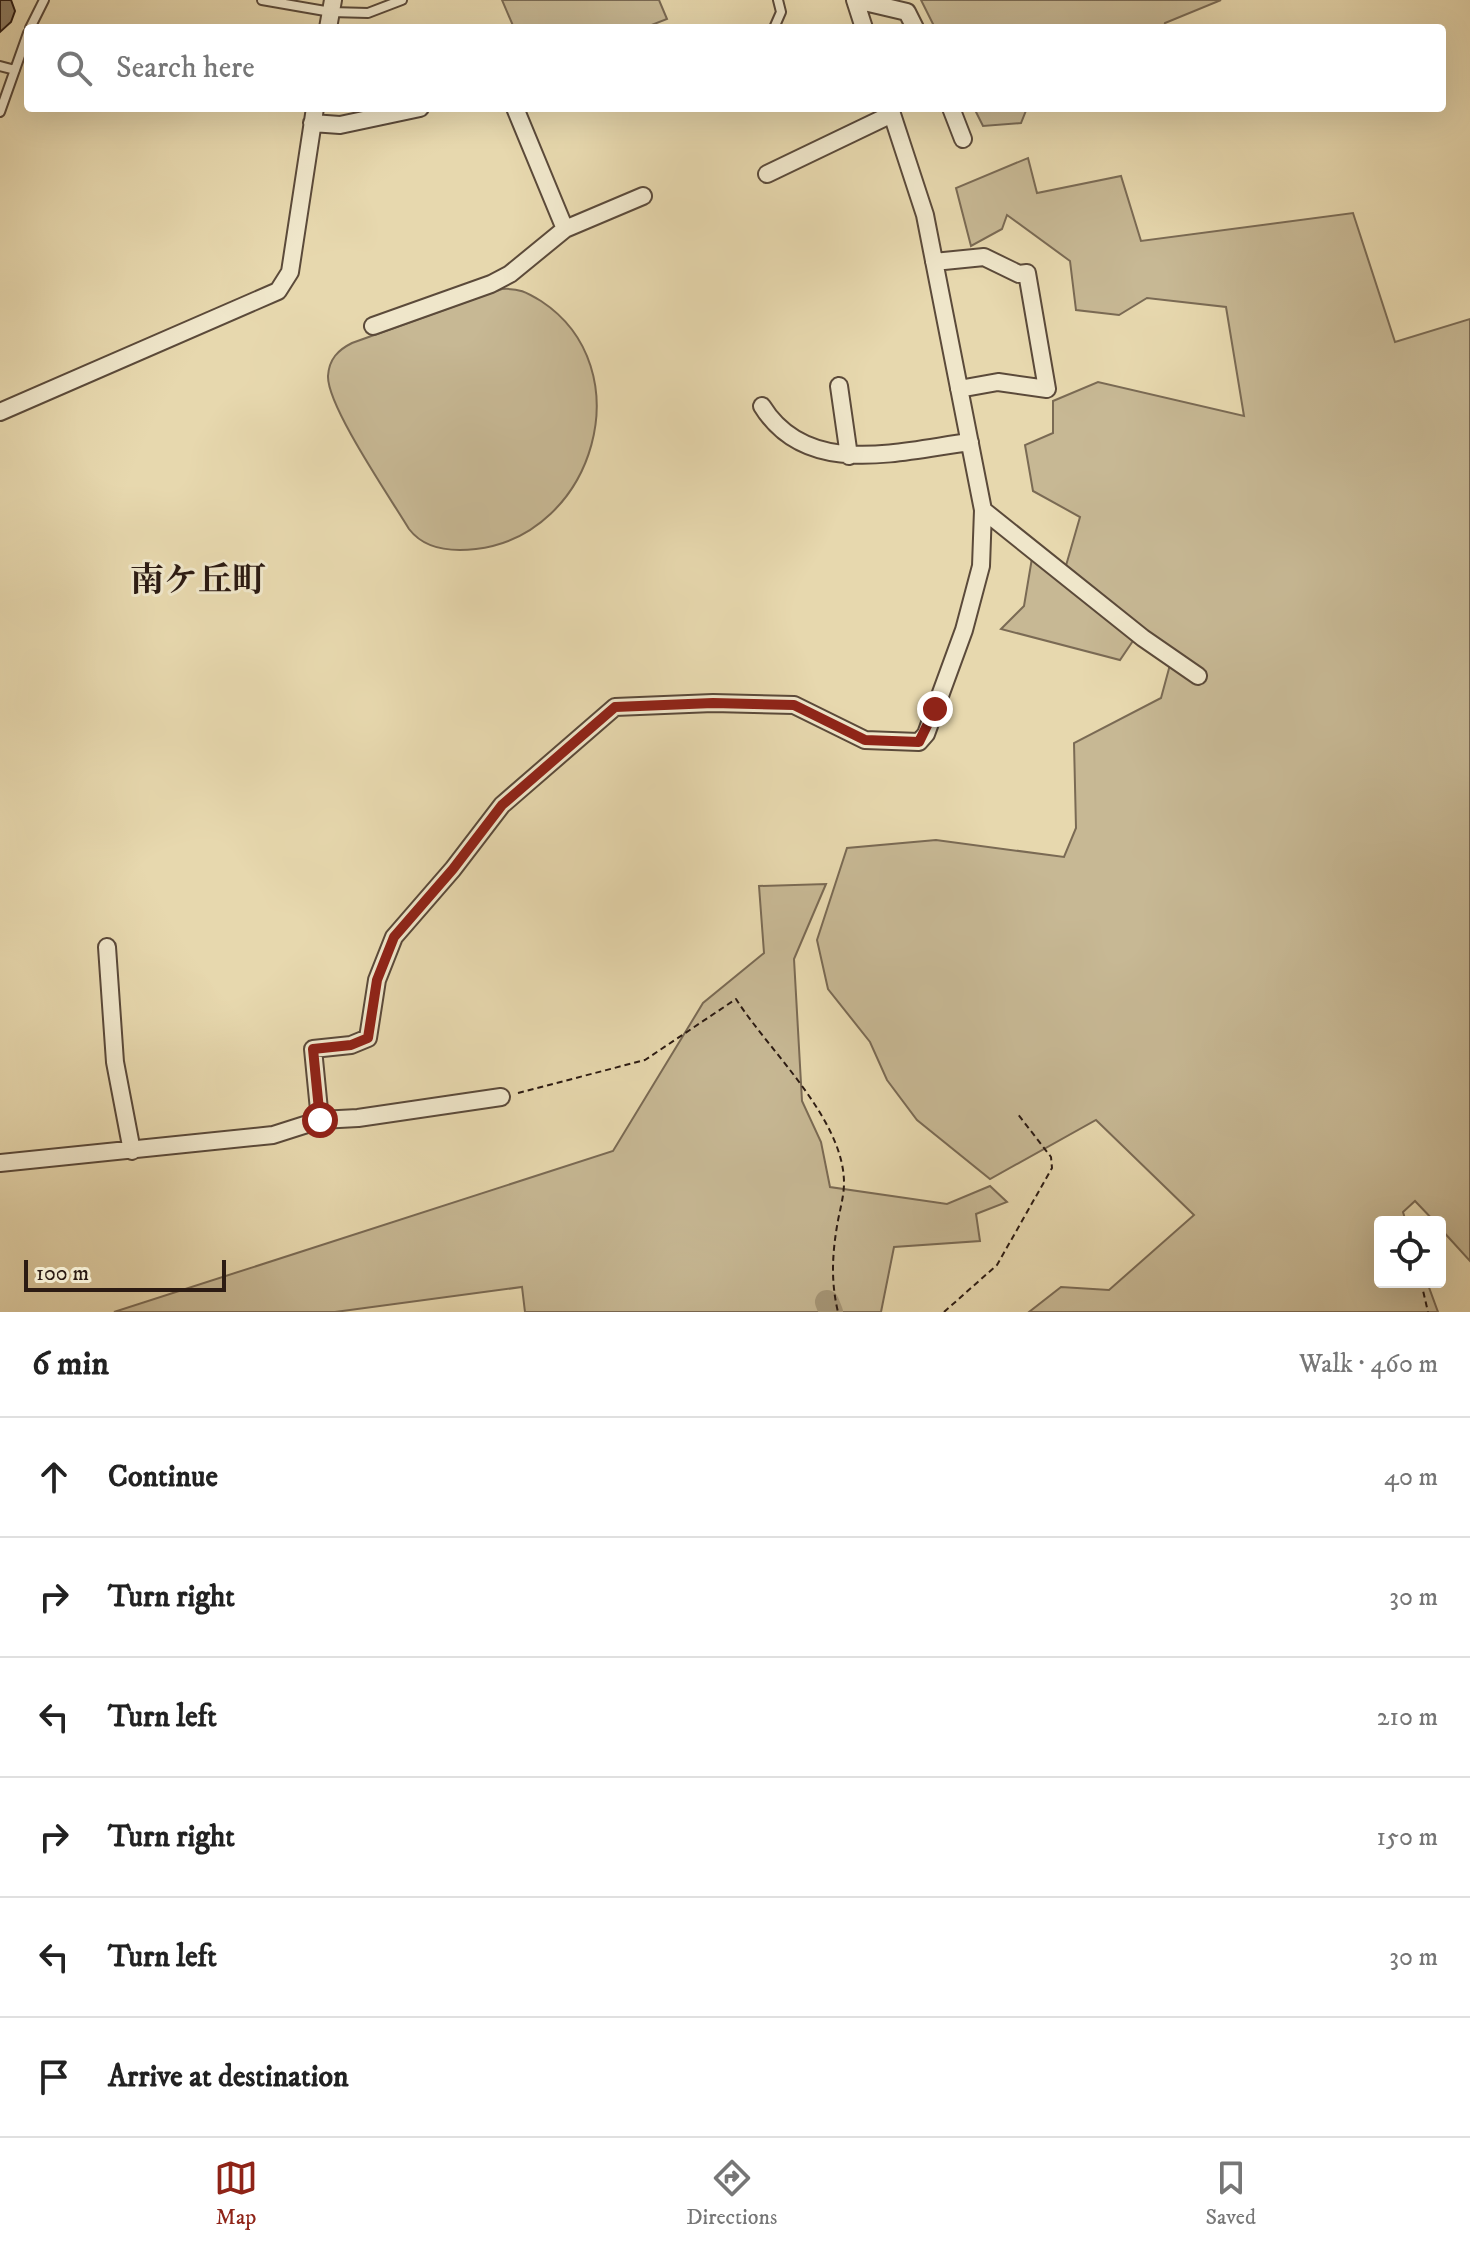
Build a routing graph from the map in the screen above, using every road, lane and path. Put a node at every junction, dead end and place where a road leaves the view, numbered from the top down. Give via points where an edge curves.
1 (44, 0) edge
2 (262, 0) edge
3 (402, 0) edge
4 (778, 0) edge
5 (856, 0) edge
6 (331, 13) edge
7 (32, 24) edge
8 (776, 24) edge
9 (863, 24) edge
10 (913, 24) edge
11 (24, 44) edge
12 (0, 66) edge
13 (15, 70) junction
14 (10, 82) junction
15 (0, 84) edge
16 (0, 112) edge
17 (403, 112) edge
18 (517, 112) edge
19 (889, 112) edge
20 (891, 112) edge
21 (953, 112) edge
22 (313, 116) edge
23 (963, 139) dead end
24 (767, 174) dead end
25 (643, 196) dead end
26 (565, 229) junction
27 (934, 262) junction
28 (373, 326) dead end
29 (839, 386) dead end
30 (959, 389) junction
31 (762, 406) dead end
32 (0, 412) edge
33 (970, 442) junction
34 (849, 456) junction
35 (983, 510) junction
36 (1198, 676) dead end
37 (107, 947) dead end
38 (501, 1097) joint
39 (1017, 1113) dead end
40 (320, 1120) junction
41 (132, 1151) junction
42 (0, 1163) edge
43 (1422, 1288) edge
44 (838, 1312) edge
45 (944, 1312) edge
46 (1428, 1312) edge

1 - 7 lane
2 - 6 lane
3 - 6 lane via 368,13
4 - 8 lane via 781,12
5 - 9 street
5 - 10 street via 907,12
11 - 13 lane
12 - 13 lane
13 - 14 lane
14 - 15 lane
14 - 16 lane
17 - 22 street via 355,123
18 - 26 street
19 - 24 street
20 - 27 street via 925,215
21 - 23 street
22 - 32 street via 290,272 278,291
25 - 26 street
26 - 28 street via 491,284
27 - 30 street
27 - 30 street via 984,257 1027,273 1047,389 998,382
29 - 34 street
30 - 33 street
31 - 34 street via 772,423 825,454
33 - 34 street
33 - 35 street
35 - 36 street
35 - 40 street via 981,566 964,630 919,742 865,740 794,705 615,707 502,805 394,937 377,980 368,1038 313,1049
37 - 41 street via 115,1062
38 - 40 street
38 - 44 path via 645,1060 736,999 807,1093 835,1143 844,1182 833,1247
39 - 45 path via 1051,1157 1052,1168 997,1265
40 - 41 street via 273,1135
41 - 42 street
43 - 46 path

